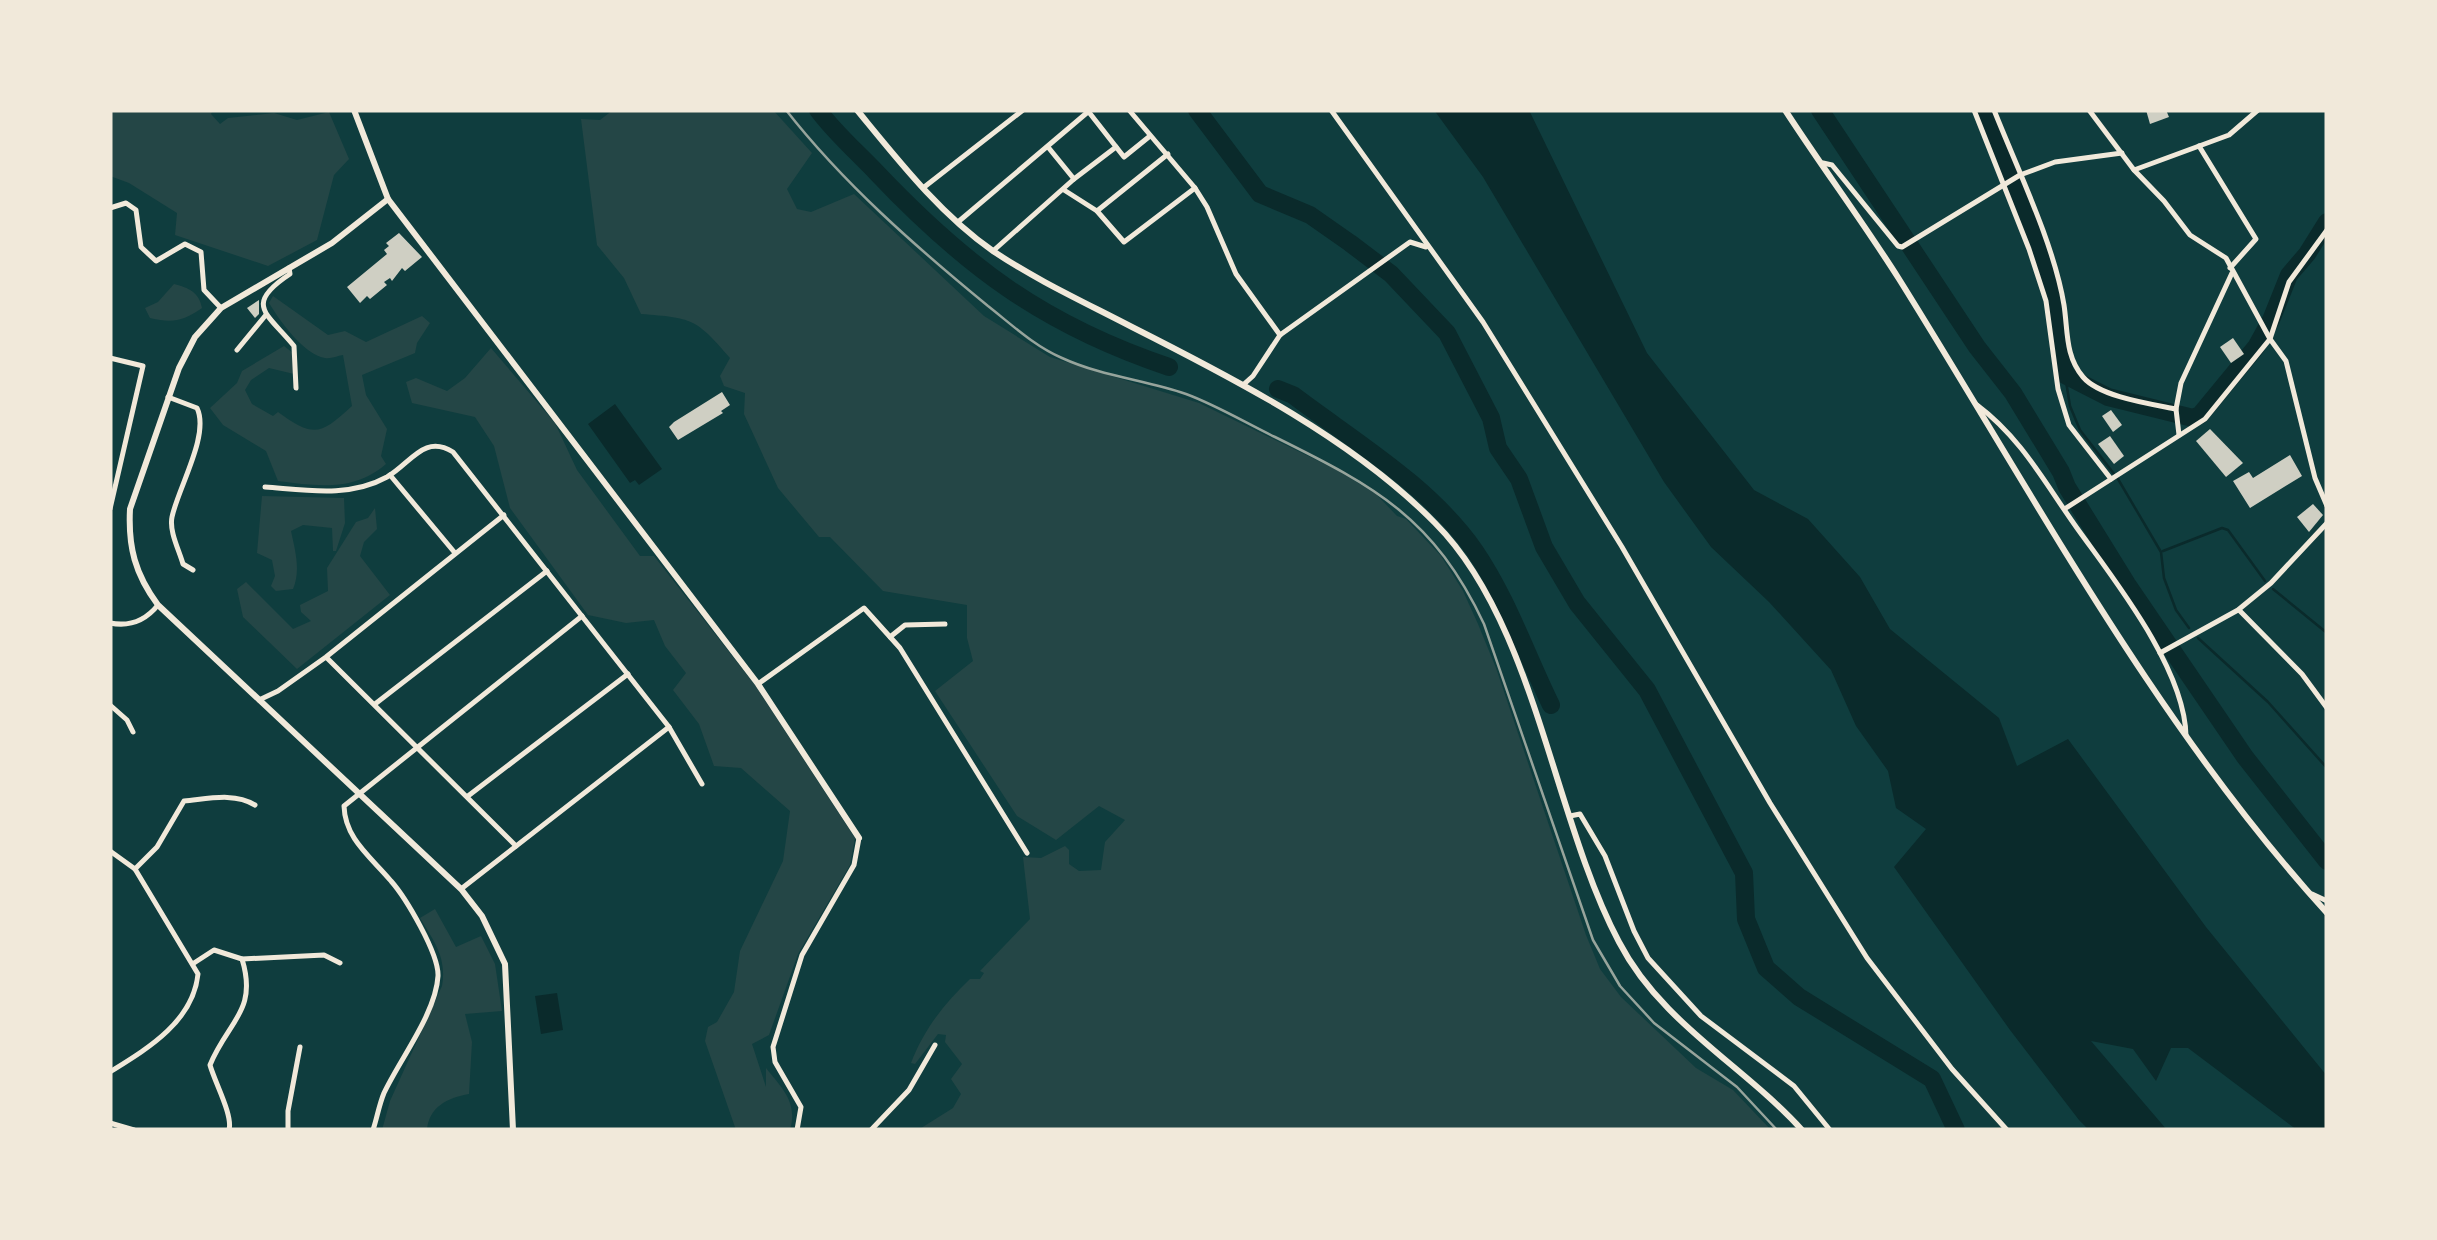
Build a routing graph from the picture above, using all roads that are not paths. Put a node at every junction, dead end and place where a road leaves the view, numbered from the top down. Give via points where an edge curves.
1 (354, 110) edge
2 (857, 110) edge
3 (1023, 110) edge
4 (1129, 110) edge
5 (1331, 110) edge
6 (1785, 110) edge
7 (1974, 110) edge
8 (1994, 110) edge
9 (2090, 110) edge
10 (2258, 110) edge
11 (1088, 111) edge
12 (1150, 136) junction
13 (1116, 146) junction
14 (2199, 146) junction
15 (1048, 147) junction
16 (1168, 154) junction
17 (2122, 154) junction
18 (1820, 162) junction
19 (2134, 170) junction
20 (2018, 176) junction
21 (1074, 179) junction
22 (2003, 184) junction
23 (923, 188) junction
24 (1195, 188) junction
25 (1064, 190) junction
26 (388, 199) junction
27 (110, 208) edge
28 (1097, 211) junction
29 (958, 222) junction
30 (2327, 230) edge
31 (2324, 241) edge
32 (1426, 247) junction
33 (993, 250) junction
34 (288, 268) junction
35 (2231, 270) junction
36 (221, 308) junction
37 (265, 316) junction
38 (2267, 334) junction
39 (1280, 335) junction
40 (237, 350) dead end
41 (110, 358) edge
42 (1243, 385) junction
43 (296, 388) dead end
44 (168, 397) junction
45 (1971, 400) junction
46 (2176, 414) junction
47 (2179, 435) junction
48 (390, 475) junction
49 (2115, 476) junction
50 (264, 488) dead end
51 (2069, 506) junction
52 (2327, 506) edge
53 (110, 509) edge
54 (504, 515) junction
55 (2327, 523) edge
56 (455, 554) junction
57 (193, 570) dead end
58 (547, 570) junction
59 (158, 605) junction
60 (2238, 610) junction
61 (582, 616) junction
62 (110, 623) edge
63 (945, 624) dead end
64 (890, 637) junction
65 (2163, 651) junction
66 (326, 657) junction
67 (628, 674) junction
68 (758, 684) junction
69 (259, 700) junction
70 (375, 704) junction
71 (110, 705) edge
72 (2327, 708) edge
73 (669, 726) junction
74 (134, 732) dead end
75 (2186, 736) junction
76 (418, 746) junction
77 (702, 784) dead end
78 (358, 795) junction
79 (468, 796) junction
80 (255, 806) dead end
81 (1569, 816) junction
82 (859, 838) joint
83 (516, 846) junction
84 (110, 851) edge
85 (1027, 852) dead end
86 (134, 869) junction
87 (460, 890) junction
88 (2309, 893) junction
89 (2327, 902) edge
90 (2327, 913) edge
91 (242, 959) junction
92 (194, 963) junction
93 (340, 963) dead end
94 (935, 1045) dead end
95 (300, 1047) dead end
96 (110, 1072) edge
97 (110, 1123) edge
98 (134, 1130) edge
99 (229, 1130) edge
100 (288, 1130) edge
101 (373, 1130) edge
102 (513, 1130) edge
103 (797, 1130) edge
104 (872, 1130) edge
105 (1802, 1130) edge
106 (1830, 1130) edge
107 (2007, 1130) edge

1 - 26 street
2 - 23 street
3 - 23 street
4 - 12 street
5 - 32 street
6 - 18 street
7 - 22 street
8 - 20 street
9 - 17 street
10 - 14 street via 2229,134
11 - 13 street
11 - 15 street
12 - 13 street via 1124,157
12 - 16 street
13 - 21 street
14 - 19 street
14 - 35 street via 2256,239
15 - 21 street
15 - 29 street
16 - 24 street
16 - 28 street
17 - 19 street
17 - 20 street via 2055,162
18 - 22 street via 1832,165 1898,246
18 - 45 street
19 - 35 street via 2190,235 2220,252
20 - 22 street
20 - 46 street via 2058,280 2070,358 2099,388
21 - 25 street
22 - 49 street via 2046,301 2070,426
23 - 29 street
24 - 28 street via 1124,242
24 - 39 street via 1236,274
25 - 28 street
25 - 33 street
26 - 34 street
26 - 68 street
27 - 36 street via 126,203 136,210 142,248 156,261 185,244 201,252 204,290
29 - 33 street
30 - 31 street
31 - 38 street via 2289,282
32 - 39 street via 1410,242
32 - 107 street via 1483,322 1867,958
33 - 42 street
34 - 36 street
34 - 37 street via 290,274 263,299
35 - 38 street
35 - 46 street via 2181,383
36 - 44 street via 195,337
37 - 40 street
37 - 43 street via 294,346
38 - 47 street via 2204,419
38 - 52 street via 2293,379
39 - 42 street
41 - 53 street via 143,366
42 - 81 street via 1380,476 1438,526 1503,629
44 - 57 street via 201,416 170,522 183,564
44 - 59 street via 130,509 128,534 142,584
45 - 51 street via 1996,419
45 - 75 street
46 - 47 street
47 - 49 street
48 - 50 street via 353,490
48 - 54 street via 441,444
48 - 56 street
49 - 51 street
51 - 65 street
54 - 56 street
54 - 58 street
55 - 60 street
56 - 66 street
58 - 61 street
58 - 70 street
59 - 62 street via 135,623
59 - 69 street
60 - 65 street
60 - 72 street
61 - 67 street
61 - 76 street
63 - 64 street via 905,625
64 - 68 street via 864,608
64 - 85 street
65 - 75 street
66 - 69 street
66 - 70 street
67 - 73 street
67 - 79 street
68 - 82 street
69 - 78 street
70 - 76 street
71 - 74 street
73 - 77 street
73 - 83 street
75 - 88 street
76 - 78 street
76 - 79 street
78 - 87 street
78 - 101 street via 344,806 350,833 392,882 438,966 435,994
79 - 83 street
80 - 86 street via 227,797 184,801 157,847
81 - 105 street via 1595,890 1648,988
81 - 106 street via 1580,814 1605,856 1648,958 1701,1016 1794,1086
82 - 103 street via 854,865 802,954 773,1047 774,1062 801,1107
83 - 87 street
84 - 86 street
86 - 92 street
87 - 102 street via 482,916 505,964
88 - 89 street
88 - 90 street
91 - 92 street via 214,950
91 - 93 street via 324,955
91 - 99 street via 246,997 210,1064
92 - 96 street via 196,988 176,1022
94 - 104 street via 910,1090
95 - 100 street
97 - 98 street

